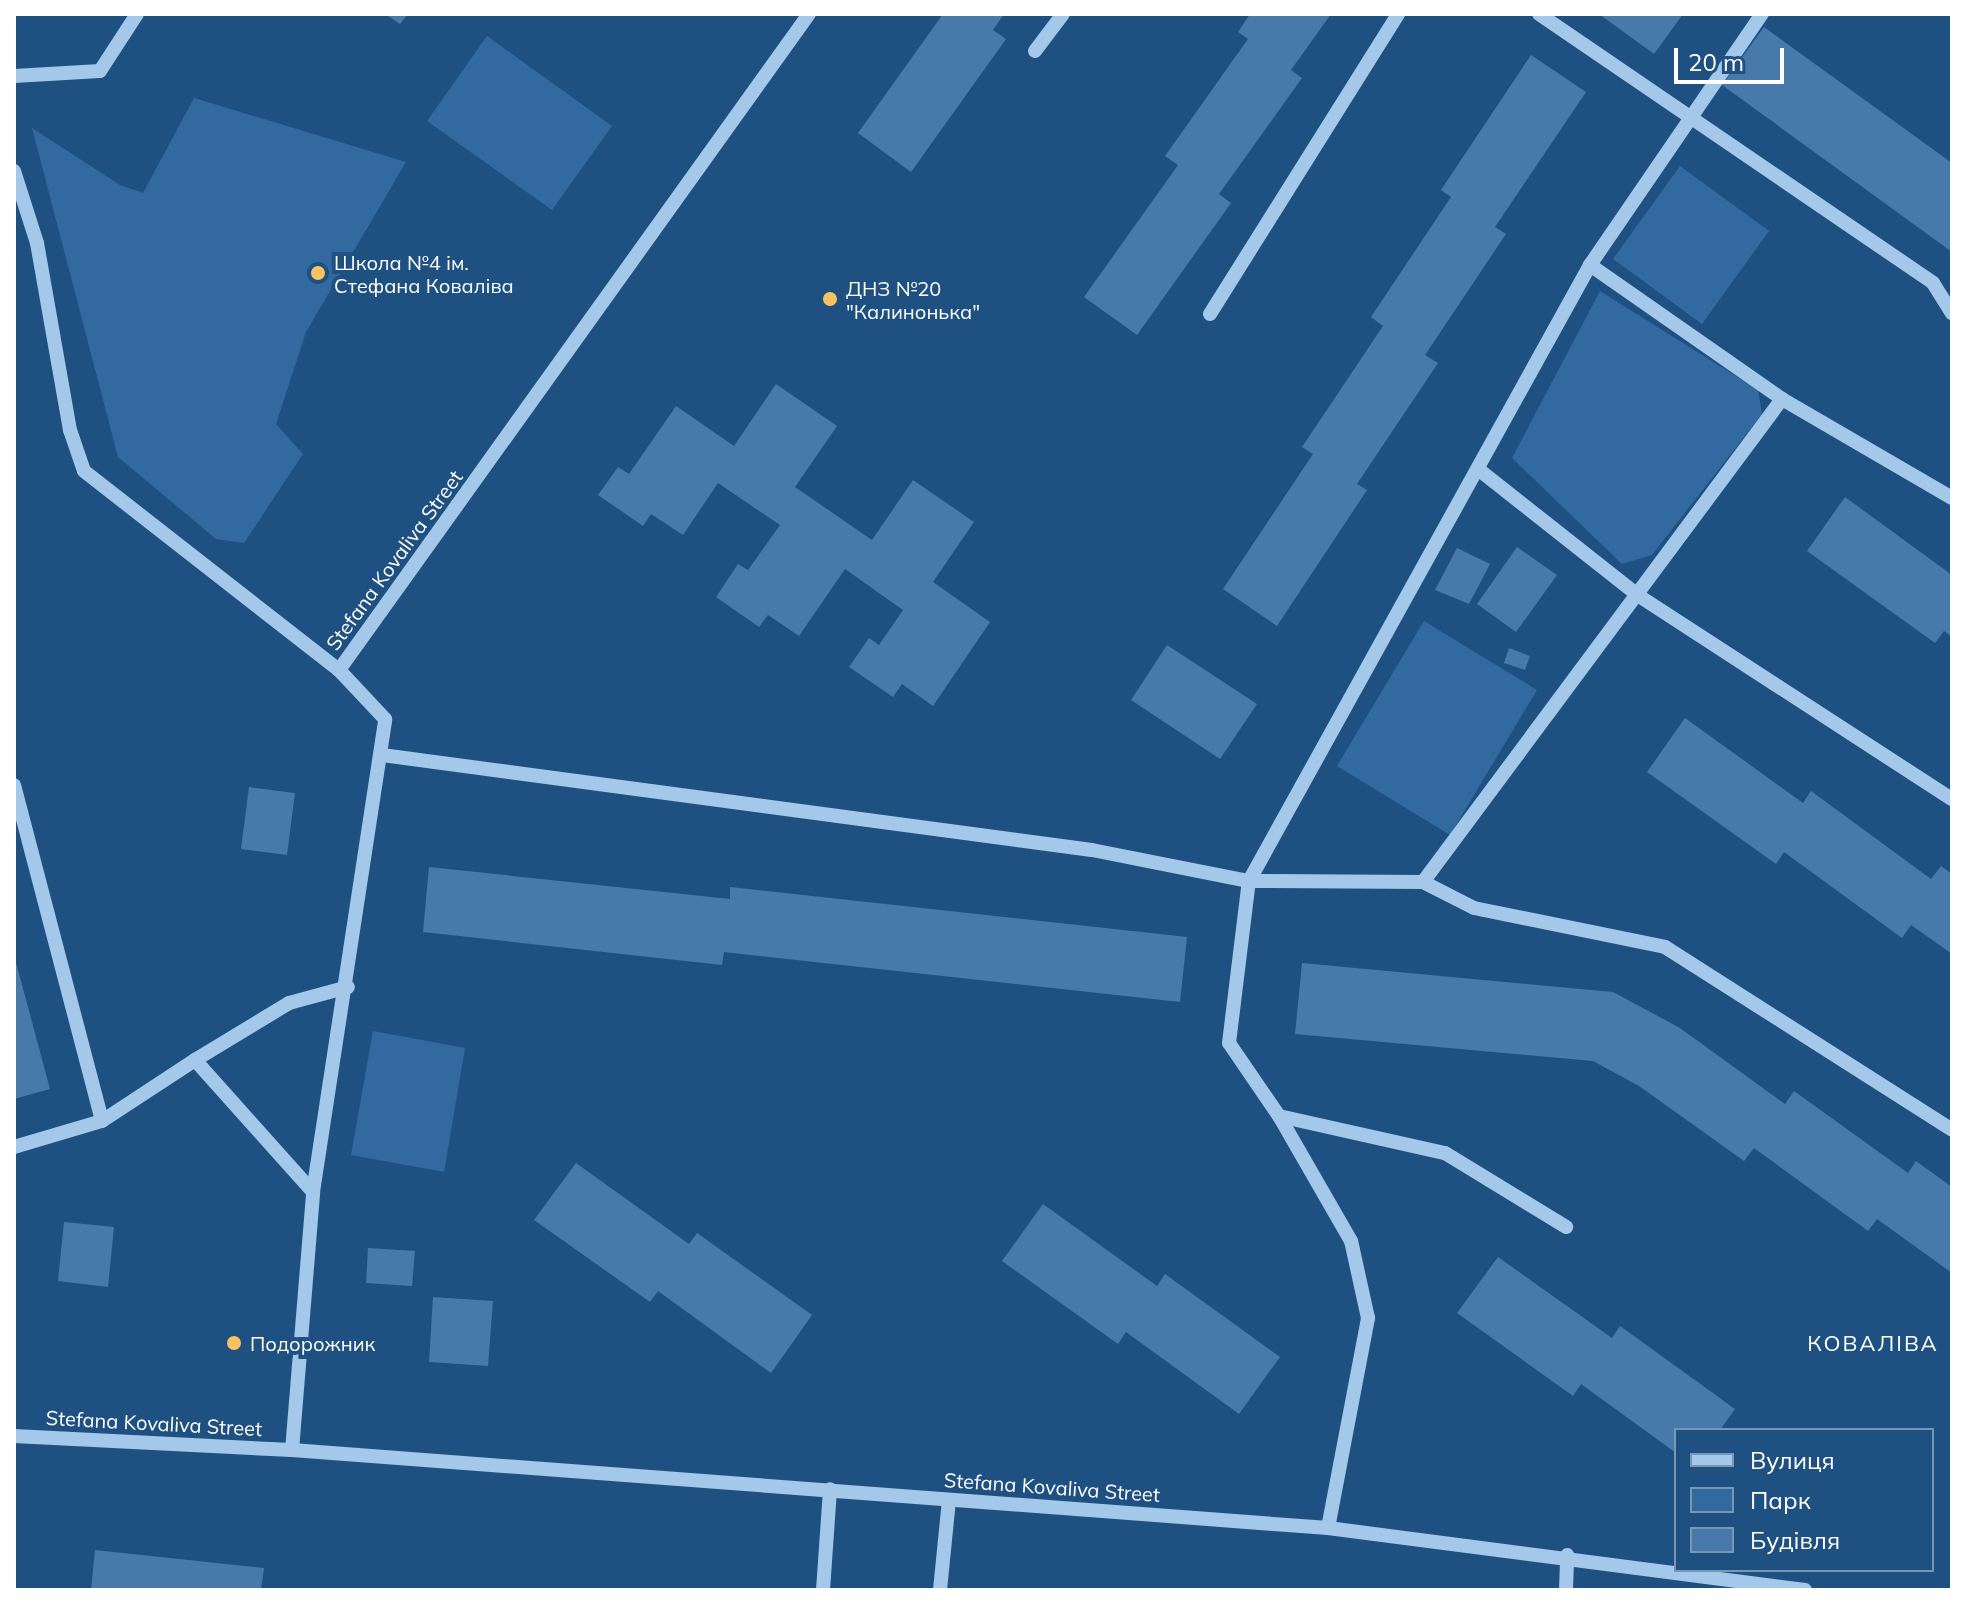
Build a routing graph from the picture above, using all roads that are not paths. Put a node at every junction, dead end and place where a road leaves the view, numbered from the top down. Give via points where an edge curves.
1 (137, 14) edge
2 (809, 14) edge
3 (1063, 14) edge
4 (1398, 14) edge
5 (1539, 14) edge
6 (1762, 14) edge
7 (1035, 51) dead end
8 (14, 76) edge
9 (1688, 121) junction
10 (14, 171) edge
11 (1590, 265) junction
12 (1210, 314) dead end
13 (1952, 314) edge
14 (1782, 399) junction
15 (1478, 469) junction
16 (1952, 498) edge
17 (1639, 596) junction
18 (339, 670) junction
19 (382, 755) junction
20 (14, 785) edge
21 (1952, 799) edge
22 (1249, 881) junction
23 (1423, 882) junction
24 (348, 987) junction
25 (195, 1060) junction
26 (1279, 1116) junction
27 (102, 1121) junction
28 (1952, 1130) edge
29 (14, 1147) edge
30 (313, 1192) junction
31 (1566, 1227) dead end
32 (14, 1436) edge
33 (292, 1450) junction
34 (830, 1489) junction
35 (949, 1500) junction
36 (1328, 1528) junction
37 (1567, 1555) junction
38 (1674, 1571) edge
39 (1683, 1572) edge
40 (823, 1590) edge
41 (940, 1590) edge
42 (1566, 1590) edge
43 (1805, 1590) edge

1 - 8 street via 100,71
2 - 18 street, Stefana Kovaliva Street
3 - 7 street
4 - 12 street
5 - 9 street
6 - 9 street
9 - 11 street
9 - 13 street via 1933,283
10 - 18 street via 37,243 70,430 84,471
11 - 14 street
11 - 15 street
14 - 16 street
14 - 17 street
15 - 17 street
15 - 22 street
17 - 21 street
17 - 23 street
18 - 19 street, Stefana Kovaliva Street via 385,719
19 - 22 street via 1092,850
19 - 24 street, Stefana Kovaliva Street
20 - 27 street
22 - 23 street
22 - 26 street via 1229,1043
23 - 28 street via 1474,908 1665,947
24 - 25 street via 289,1003
24 - 30 street, Stefana Kovaliva Street
25 - 27 street
25 - 30 street
26 - 31 street via 1445,1153
26 - 36 street via 1351,1241 1368,1318
27 - 29 street
30 - 33 street, Stefana Kovaliva Street
32 - 33 street, Stefana Kovaliva Street
33 - 34 street, Stefana Kovaliva Street
34 - 35 street, Stefana Kovaliva Street
34 - 40 street
35 - 36 street, Stefana Kovaliva Street
35 - 41 street
36 - 37 street, Stefana Kovaliva Street
37 - 38 street, Stefana Kovaliva Street
37 - 42 street
39 - 43 street, Stefana Kovaliva Street

